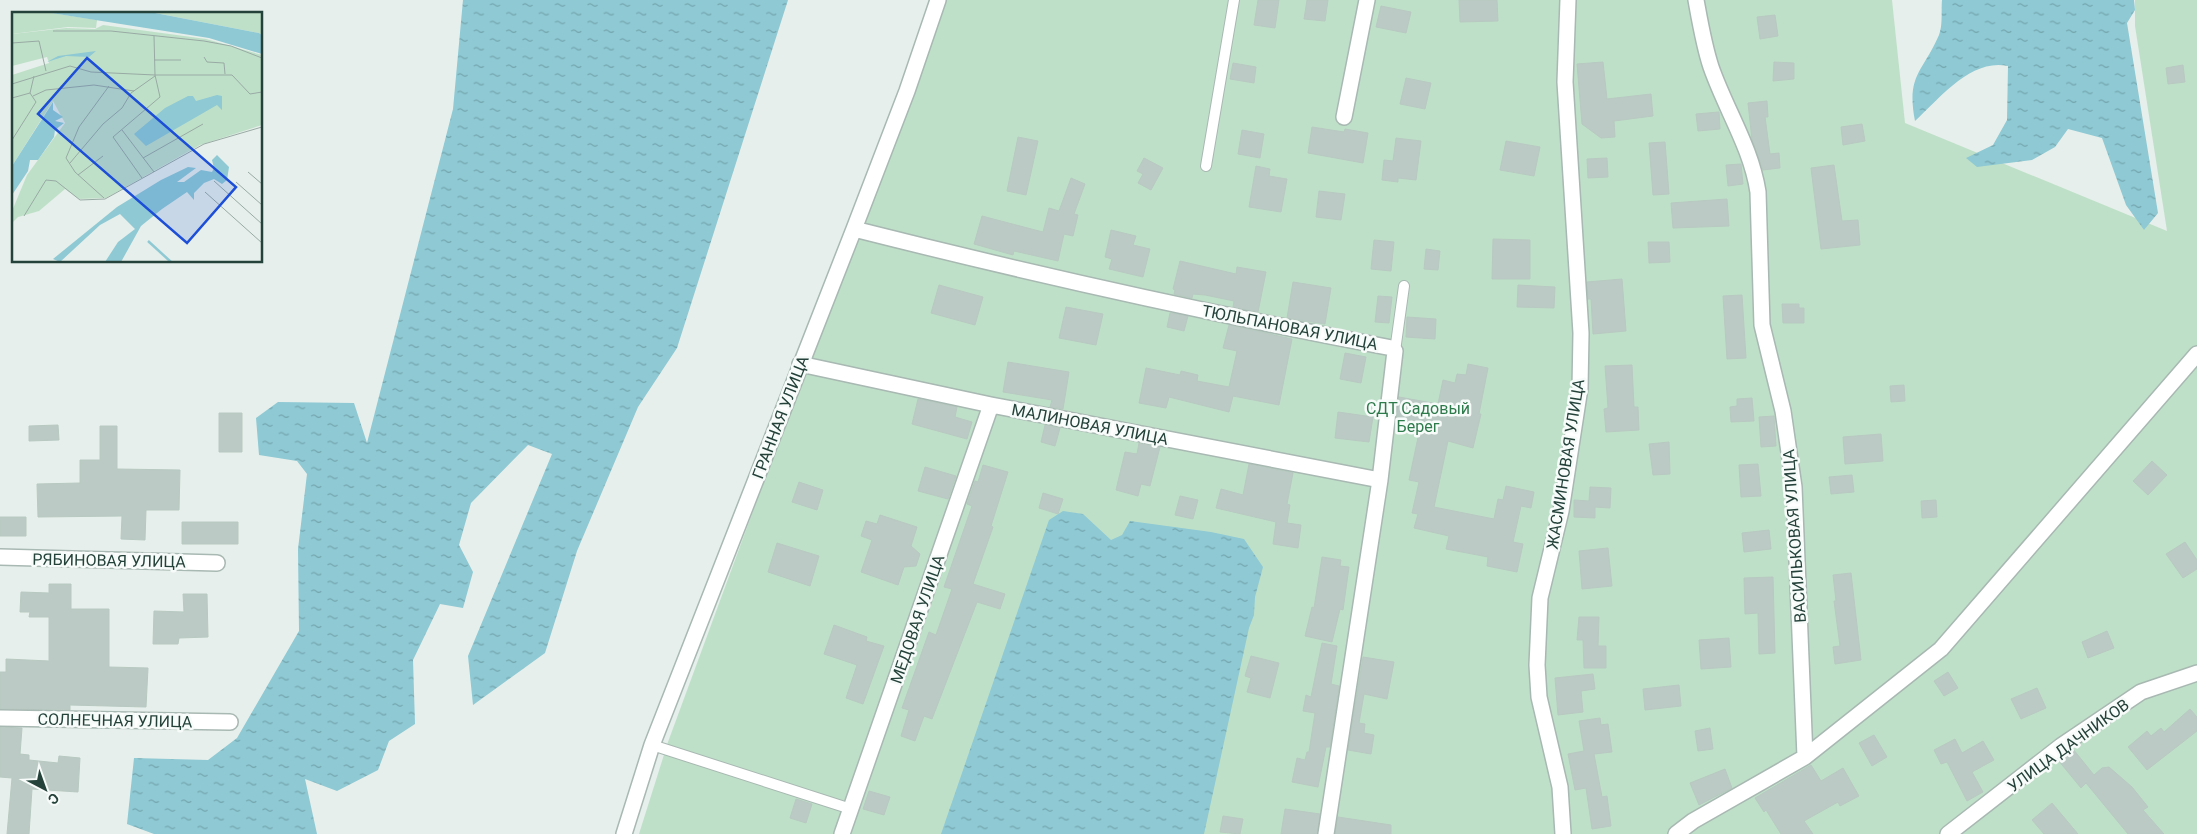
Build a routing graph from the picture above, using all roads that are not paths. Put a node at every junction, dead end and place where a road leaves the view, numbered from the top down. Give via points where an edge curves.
1 (938, 0) edge
2 (1234, 0) edge
3 (1367, 0) edge
4 (1568, 0) edge
5 (1696, 0) edge
6 (1344, 117) dead end
7 (1206, 166) dead end
8 (854, 229) junction
9 (1404, 286) dead end
10 (1395, 350) junction
11 (2197, 354) edge
12 (800, 364) junction
13 (991, 404) junction
14 (1380, 480) junction
15 (0, 558) edge
16 (217, 563) dead end
17 (2197, 673) edge
18 (0, 718) edge
19 (230, 722) dead end
20 (652, 746) junction
21 (1805, 757) junction
22 (851, 809) junction
23 (624, 834) edge
24 (842, 834) edge
25 (1326, 834) edge
26 (1564, 834) edge
27 (1676, 834) edge
28 (1948, 834) edge

1 - 8 street, ГРАННАЯ УЛИЦА
2 - 7 lane
3 - 6 street
4 - 26 street, ЖАСМИНОВАЯ УЛИЦА via 1565,82 1581,333 1580,388 1560,511 1540,598 1537,665 1540,697 1560,787
5 - 21 street, ВАСИЛЬКОВАЯ УЛИЦА via 1711,66 1755,172 1758,192 1762,325 1783,411 1794,487
8 - 10 street, ТЮЛЬПАНОВАЯ УЛИЦА via 980,261
8 - 12 street, ГРАННАЯ УЛИЦА
9 - 10 lane
10 - 14 street, ТЮЛЬПАНОВАЯ УЛИЦА
11 - 21 street via 1941,649
12 - 13 street, МАЛИНОВАЯ УЛИЦА
12 - 20 street, ГРАННАЯ УЛИЦА
13 - 14 street, МАЛИНОВАЯ УЛИЦА
13 - 22 street, МЕДОВАЯ УЛИЦА
14 - 25 street, ТЮЛЬПАНОВАЯ УЛИЦА
15 - 16 street, РЯБИНОВАЯ УЛИЦА
17 - 28 street, УЛИЦА ДАЧНИКОВ via 2141,692 2061,746
18 - 19 street, СОЛНЕЧНАЯ УЛИЦА
20 - 22 lane
20 - 23 street, ГРАННАЯ УЛИЦА
21 - 27 street
22 - 24 street, МЕДОВАЯ УЛИЦА

